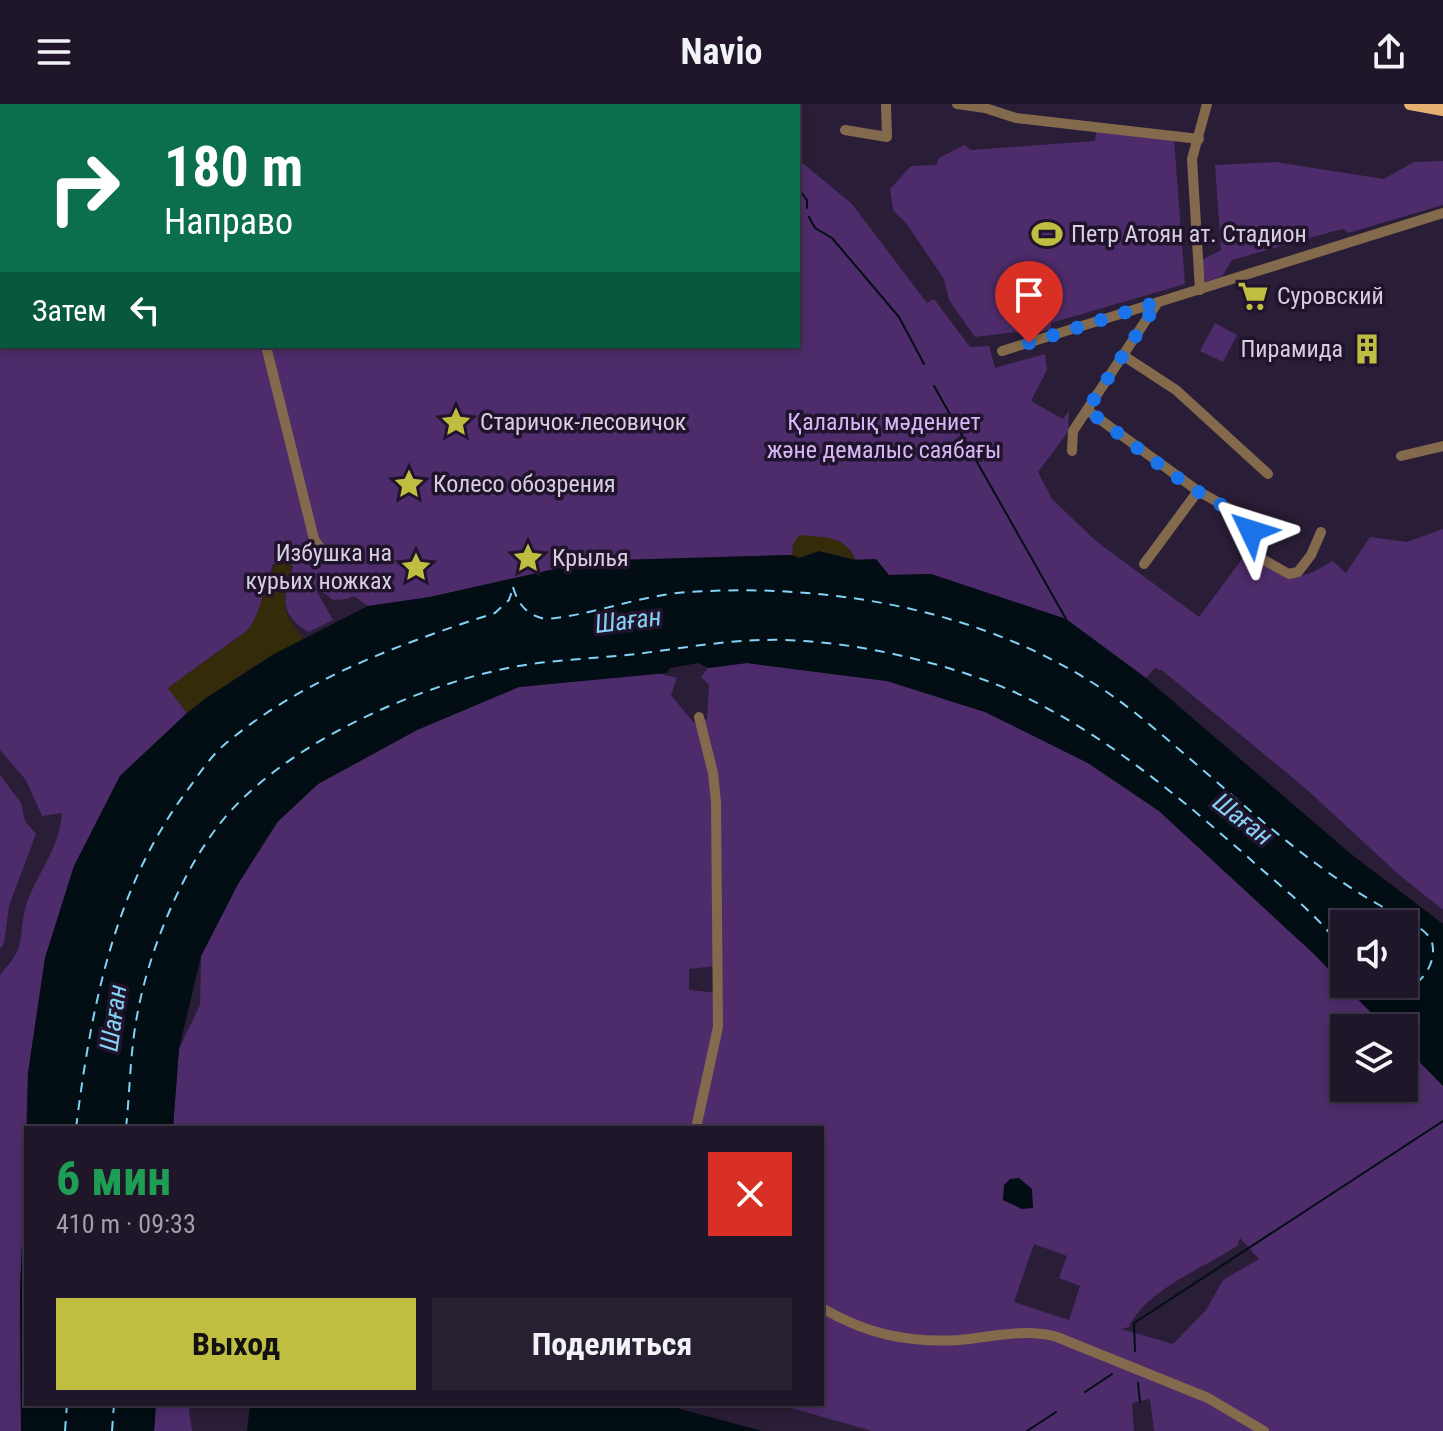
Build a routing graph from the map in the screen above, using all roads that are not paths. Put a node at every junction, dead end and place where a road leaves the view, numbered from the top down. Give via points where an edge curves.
1 (886, 104) edge
2 (957, 104) edge
3 (1207, 104) edge
4 (1410, 104) edge
5 (1443, 110) edge
6 (845, 130) dead end
7 (1199, 139) junction
8 (1443, 213) edge
9 (1200, 290) junction
10 (1158, 302) junction
11 (266, 348) edge
12 (1002, 351) dead end
13 (1124, 356) junction
14 (1087, 410) junction
15 (1443, 446) edge
16 (1072, 451) dead end
17 (1401, 456) dead end
18 (1268, 474) dead end
19 (1198, 491) junction
20 (1321, 532) dead end
21 (344, 550) dead end
22 (1144, 564) dead end
23 (699, 717) dead end
24 (696, 1126) edge
25 (824, 1309) edge
26 (1264, 1431) edge

1 - 6 street via 887,137
2 - 7 street via 1016,118
3 - 7 street
4 - 5 main road
7 - 9 street via 1192,159
8 - 9 street
9 - 10 street
10 - 12 street
10 - 13 street
11 - 21 street via 314,539 321,549
13 - 14 street
13 - 18 street via 1176,390
14 - 16 street via 1073,431
14 - 19 street
15 - 17 street
19 - 20 street via 1241,515 1251,531 1253,554 1289,574 1298,572 1311,555
19 - 22 street
23 - 24 street via 716,802 718,1005 713,1058
25 - 26 street via 868,1331 913,1341 1031,1333 1057,1337 1208,1398

